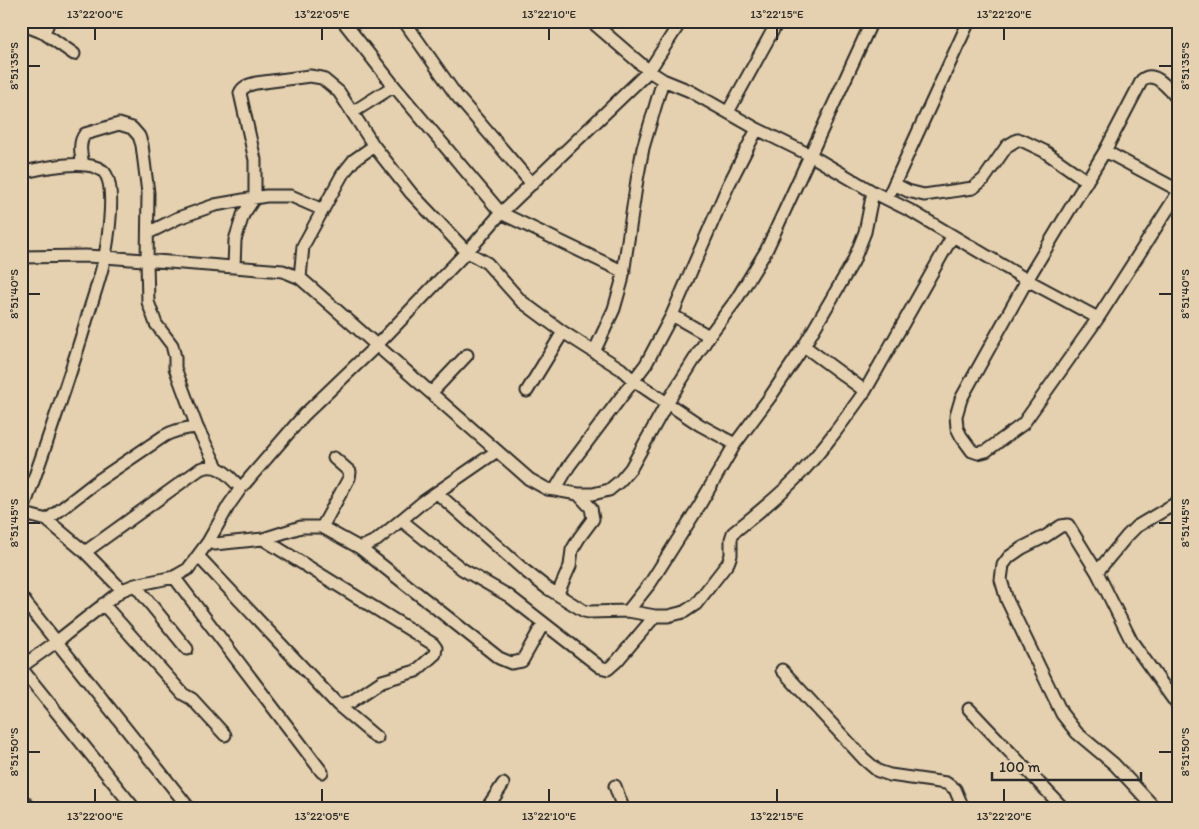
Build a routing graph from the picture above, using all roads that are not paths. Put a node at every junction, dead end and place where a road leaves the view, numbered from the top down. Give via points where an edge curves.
1 (49, 21) edge
2 (343, 21) edge
3 (404, 21) edge
4 (591, 21) edge
5 (681, 21) edge
6 (778, 21) edge
7 (872, 21) edge
8 (969, 21) edge
9 (21, 24) edge
10 (44, 33) junction
11 (74, 54) dead end
12 (649, 71) junction
13 (663, 80) junction
14 (394, 86) junction
15 (1178, 98) edge
16 (353, 112) junction
17 (728, 112) junction
18 (757, 129) junction
19 (374, 146) junction
20 (1105, 151) junction
21 (810, 155) junction
22 (83, 165) junction
23 (21, 173) edge
24 (1087, 181) junction
25 (532, 184) junction
26 (894, 184) junction
27 (873, 192) junction
28 (1178, 192) edge
29 (255, 197) junction
30 (888, 199) junction
31 (323, 210) junction
32 (501, 214) junction
33 (148, 233) junction
34 (952, 236) junction
35 (467, 252) junction
36 (21, 257) edge
37 (105, 257) junction
38 (147, 260) junction
39 (234, 267) junction
40 (624, 272) junction
41 (300, 278) junction
42 (1028, 280) junction
43 (672, 315) junction
44 (1098, 318) junction
45 (564, 332) junction
46 (709, 336) junction
47 (376, 346) junction
48 (804, 346) junction
49 (594, 352) junction
50 (467, 355) dead end
51 (633, 380) junction
52 (527, 391) dead end
53 (865, 391) junction
54 (432, 392) junction
55 (667, 403) junction
56 (197, 427) junction
57 (735, 444) junction
58 (497, 451) junction
59 (334, 458) dead end
60 (217, 467) junction
61 (242, 488) junction
62 (555, 490) junction
63 (437, 493) junction
64 (578, 494) junction
65 (1178, 502) edge
66 (22, 513) edge
67 (48, 520) junction
68 (401, 520) junction
69 (322, 527) junction
70 (263, 539) junction
71 (208, 542) junction
72 (360, 548) junction
73 (85, 552) junction
74 (198, 556) junction
75 (1097, 572) junction
76 (174, 577) junction
77 (134, 585) junction
78 (122, 590) junction
79 (558, 593) junction
80 (21, 597) edge
81 (103, 604) junction
82 (628, 611) junction
83 (656, 616) junction
84 (543, 624) junction
85 (56, 642) junction
86 (187, 649) dead end
87 (21, 668) edge
88 (782, 670) dead end
89 (338, 705) junction
90 (1178, 706) edge
91 (969, 710) dead end
92 (225, 735) dead end
93 (377, 738) dead end
94 (322, 772) dead end
95 (503, 784) dead end
96 (615, 786) dead end
97 (21, 800) edge
98 (31, 808) edge
99 (134, 808) edge
100 (189, 808) edge
101 (487, 808) edge
102 (623, 808) edge
103 (963, 808) edge
104 (1063, 808) edge
105 (1155, 808) edge

1 - 10 street
2 - 14 street
3 - 25 street via 456,95
4 - 12 street
5 - 12 street
6 - 17 street
7 - 21 street
8 - 26 street
9 - 10 street
10 - 11 street
12 - 13 street
12 - 25 street
13 - 17 street
13 - 40 street via 643,148
14 - 16 street
14 - 32 street
15 - 20 street via 1157,78 1146,76
16 - 19 street
16 - 29 street via 339,92 316,76 256,83 242,88 240,98 255,160
17 - 18 street
18 - 21 street
18 - 43 street via 728,186
19 - 31 street via 348,166
19 - 35 street via 411,193
20 - 24 street
20 - 28 street
21 - 27 street
21 - 46 street via 766,250 736,300
22 - 23 street via 70,164
22 - 33 street via 80,147 86,134 119,124 132,128 142,145 148,193
22 - 37 street via 95,166 104,172 109,184 111,220
24 - 26 street via 1044,151 1017,140 1007,146 984,179 973,188 924,195
24 - 42 street
25 - 32 street
26 - 30 street
27 - 30 street
27 - 48 street via 865,232 853,262
28 - 44 street
29 - 31 street via 286,195
29 - 33 street via 215,205
29 - 39 street via 237,232
30 - 34 street
31 - 41 street via 303,246
32 - 35 street
32 - 40 street
33 - 38 street
34 - 42 street
34 - 53 street
35 - 45 street via 487,263 521,301
35 - 47 street
36 - 37 street
37 - 38 street
37 - 66 street via 76,357
38 - 39 street
38 - 56 street via 148,302 156,324 172,345 175,368
39 - 41 street via 283,271
40 - 49 street via 614,309
41 - 47 street
42 - 44 street
42 - 44 street via 961,399 956,416 957,428 972,451 986,451 1022,424
43 - 46 street
43 - 51 street via 646,364
45 - 49 street
45 - 52 street
46 - 55 street
47 - 54 street
47 - 61 street via 304,416
48 - 53 street
48 - 57 street
49 - 51 street
50 - 54 street
51 - 55 street
51 - 62 street
53 - 83 street via 801,474 733,533 728,563 696,604 684,612
54 - 58 street
55 - 57 street
55 - 64 street via 620,481 609,490
56 - 60 street
56 - 67 street via 174,430 164,436 96,482
57 - 82 street via 651,582
58 - 62 street via 530,480
58 - 63 street
59 - 69 street via 350,472 349,478
60 - 61 street
60 - 73 street via 200,470
61 - 71 street
62 - 64 street
63 - 68 street
63 - 79 street via 524,570
64 - 79 street via 591,508 593,519 572,550 570,566
65 - 75 street via 1136,527
66 - 67 street
67 - 73 street
68 - 72 street via 377,540
68 - 84 street via 462,569 509,596
69 - 70 street via 301,527
69 - 72 street
70 - 71 street
70 - 89 street via 436,648 435,654 416,671 382,682 351,702
71 - 74 street
72 - 84 street via 499,658 511,663 522,661
73 - 78 street
74 - 76 street
74 - 89 street
75 - 90 street via 1132,642
75 - 105 street via 1066,524 1009,557 1003,565 1001,580 1062,714 1077,733 1114,764
76 - 77 street
76 - 94 street
77 - 78 street
77 - 86 street
78 - 81 street
79 - 82 street via 584,611
80 - 85 street
81 - 85 street
81 - 92 street via 183,694 192,699
82 - 83 street
83 - 84 street via 608,670
85 - 87 street
85 - 100 street
87 - 99 street
88 - 103 street via 864,760 878,771 946,782 955,789
89 - 93 street
91 - 104 street
95 - 101 street
96 - 102 street
97 - 98 street

